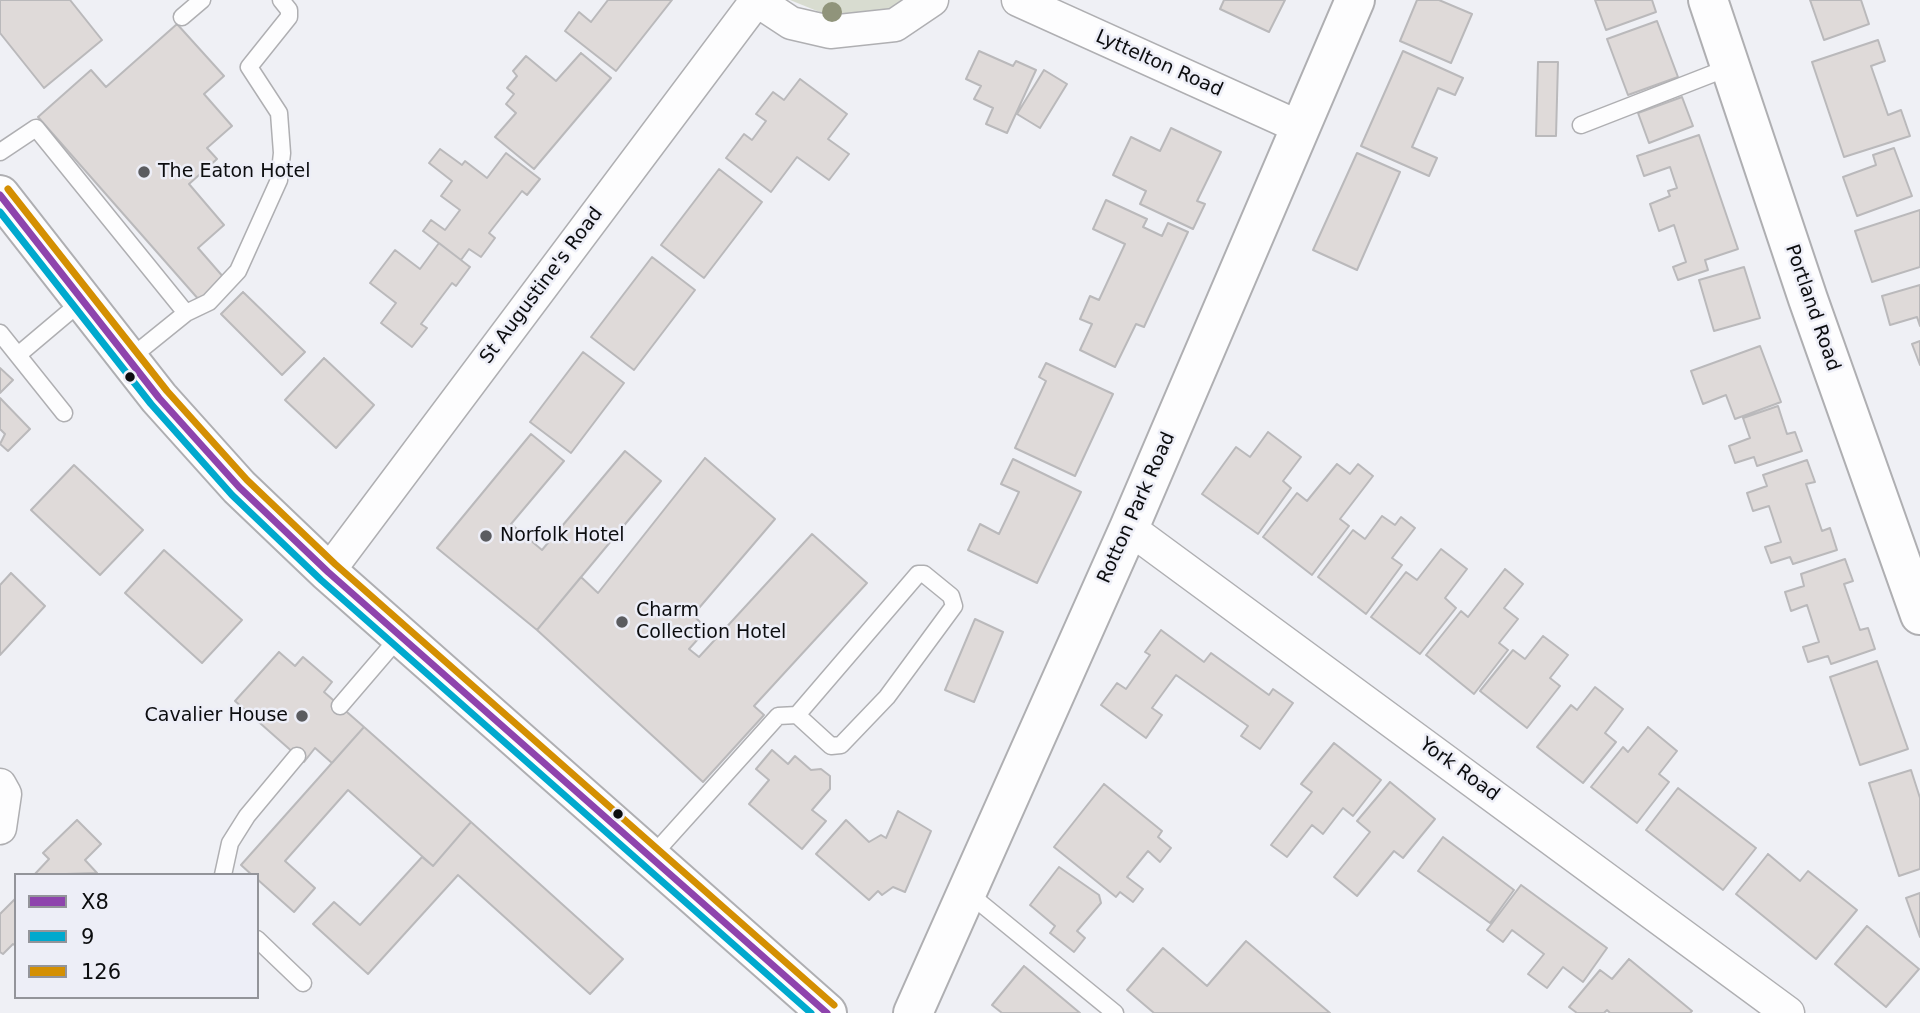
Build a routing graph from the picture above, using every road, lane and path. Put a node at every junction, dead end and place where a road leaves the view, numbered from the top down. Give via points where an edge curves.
1 (202, 0) edge
2 (281, 0) edge
3 (756, 0) edge
4 (932, 0) edge
5 (1018, 0) edge
6 (1355, 0) edge
7 (1708, 0) edge
8 (182, 17) dead end
9 (1730, 67) junction
10 (1581, 125) dead end
11 (1299, 127) junction
12 (0, 152) edge
13 (1, 199) edge
14 (82, 301) junction
15 (186, 313) junction
16 (0, 333) edge
17 (18, 355) junction
18 (129, 359) junction
19 (64, 413) dead end
20 (1129, 528) junction
21 (328, 572) junction
22 (1920, 615) edge
23 (401, 636) junction
24 (341, 706) dead end
25 (797, 715) junction
26 (297, 756) dead end
27 (0, 785) edge
28 (0, 828) edge
29 (651, 857) junction
30 (223, 873) edge
31 (967, 892) junction
32 (259, 941) edge
33 (303, 983) dead end
34 (827, 1013) edge
35 (913, 1013) edge
36 (1115, 1013) edge
37 (1788, 1013) edge

1 - 8 lane
2 - 15 lane via 289,17 250,67 279,113 279,180 238,271 209,302
3 - 4 street via 791,23 830,32 895,25
3 - 21 street, St Augustine's Road
5 - 11 street, Lyttelton Road
6 - 11 main road, Rotton Park Road
7 - 9 main road, Portland Road
9 - 10 lane
9 - 22 main road, Portland Road
11 - 20 main road, Rotton Park Road
12 - 15 lane via 36,128
13 - 14 main road
14 - 17 lane
14 - 18 main road
15 - 18 lane
16 - 17 lane
17 - 19 lane
18 - 21 main road via 239,486
20 - 31 main road, Rotton Park Road
20 - 37 street, York Road
21 - 23 main road
23 - 24 lane
23 - 29 main road
25 - 25 lane via 918,574 951,596 954,606 902,677 841,745 831,746
25 - 29 lane via 778,716
26 - 30 lane via 247,816 230,844
27 - 28 street via 5,794
29 - 34 main road
31 - 35 main road, Rotton Park Road
31 - 36 lane
32 - 33 lane

